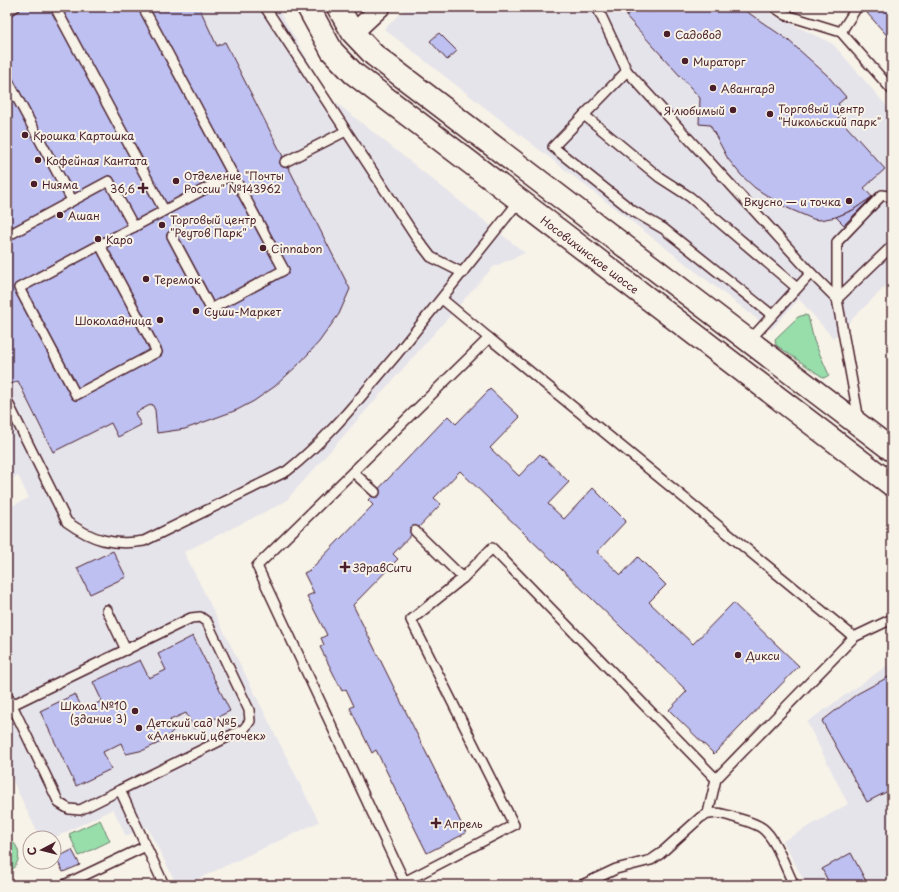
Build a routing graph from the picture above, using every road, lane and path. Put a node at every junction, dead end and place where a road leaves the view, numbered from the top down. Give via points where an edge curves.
1 (55, 7) edge
2 (143, 7) edge
3 (266, 7) edge
4 (308, 7) edge
5 (338, 7) edge
6 (381, 7) edge
7 (598, 7) edge
8 (774, 7) edge
9 (857, 7) edge
10 (353, 32) junction
11 (841, 32) junction
12 (627, 71) junction
13 (7, 78) edge
14 (892, 90) edge
15 (584, 115) junction
16 (346, 131) junction
17 (285, 162) dead end
18 (233, 174) junction
19 (892, 197) edge
20 (72, 200) dead end
21 (520, 200) junction
22 (164, 210) junction
23 (134, 227) junction
24 (7, 236) edge
25 (172, 236) dead end
26 (100, 245) junction
27 (892, 246) edge
28 (463, 273) junction
29 (811, 273) junction
30 (797, 288) junction
31 (442, 299) junction
32 (837, 299) junction
33 (772, 315) junction
34 (489, 338) junction
35 (749, 341) junction
36 (7, 400) edge
37 (860, 425) junction
38 (892, 450) edge
39 (353, 472) junction
40 (892, 485) edge
41 (375, 492) dead end
42 (415, 531) dead end
43 (463, 578) junction
44 (107, 610) dead end
45 (892, 619) edge
46 (854, 637) junction
47 (126, 650) junction
48 (7, 695) edge
49 (12, 705) junction
50 (716, 779) junction
51 (120, 790) junction
52 (708, 813) junction
53 (146, 846) junction
54 (405, 883) edge
55 (64, 885) edge
56 (164, 885) edge
57 (582, 885) edge
58 (794, 885) edge

1 - 22 lane
2 - 18 lane
3 - 16 lane
4 - 21 main road, Носовихинское шоссе via 332,51 348,69
5 - 10 main road
6 - 10 street
7 - 12 lane
8 - 11 lane via 786,15
9 - 11 lane
10 - 35 main road via 374,55
11 - 14 lane
12 - 15 lane
12 - 29 lane
13 - 20 lane
15 - 30 lane via 659,177 690,197
15 - 33 lane via 553,148 633,211 664,229
16 - 17 lane
16 - 28 lane via 431,257
18 - 22 lane
18 - 25 lane via 284,270 211,309
19 - 32 lane via 882,195 836,242
21 - 28 lane
21 - 40 main road, Носовихинское шоссе
22 - 23 lane
23 - 24 lane via 109,181
23 - 26 lane
26 - 26 lane via 19,288 76,395 157,352
27 - 32 lane
28 - 31 lane
29 - 30 lane
29 - 32 lane
30 - 33 lane
31 - 34 lane
31 - 36 lane via 351,409 300,461 287,471 144,541 126,544 100,540 67,522
32 - 37 lane
33 - 35 lane
34 - 39 lane
34 - 46 lane
35 - 37 main road
37 - 38 main road
39 - 41 lane
39 - 54 lane via 258,566
42 - 43 lane
43 - 50 lane via 492,548
43 - 54 lane via 411,620 514,825
44 - 47 lane
45 - 46 lane
46 - 50 lane
47 - 49 lane
47 - 51 lane via 191,618 200,617 207,622 249,710 250,721 244,729
48 - 49 lane
49 - 51 lane via 59,803 69,809 80,810
50 - 52 lane
51 - 53 lane
52 - 57 lane via 651,860 616,869
52 - 58 lane via 717,812 753,823 763,829 771,839
53 - 55 lane
53 - 56 lane

